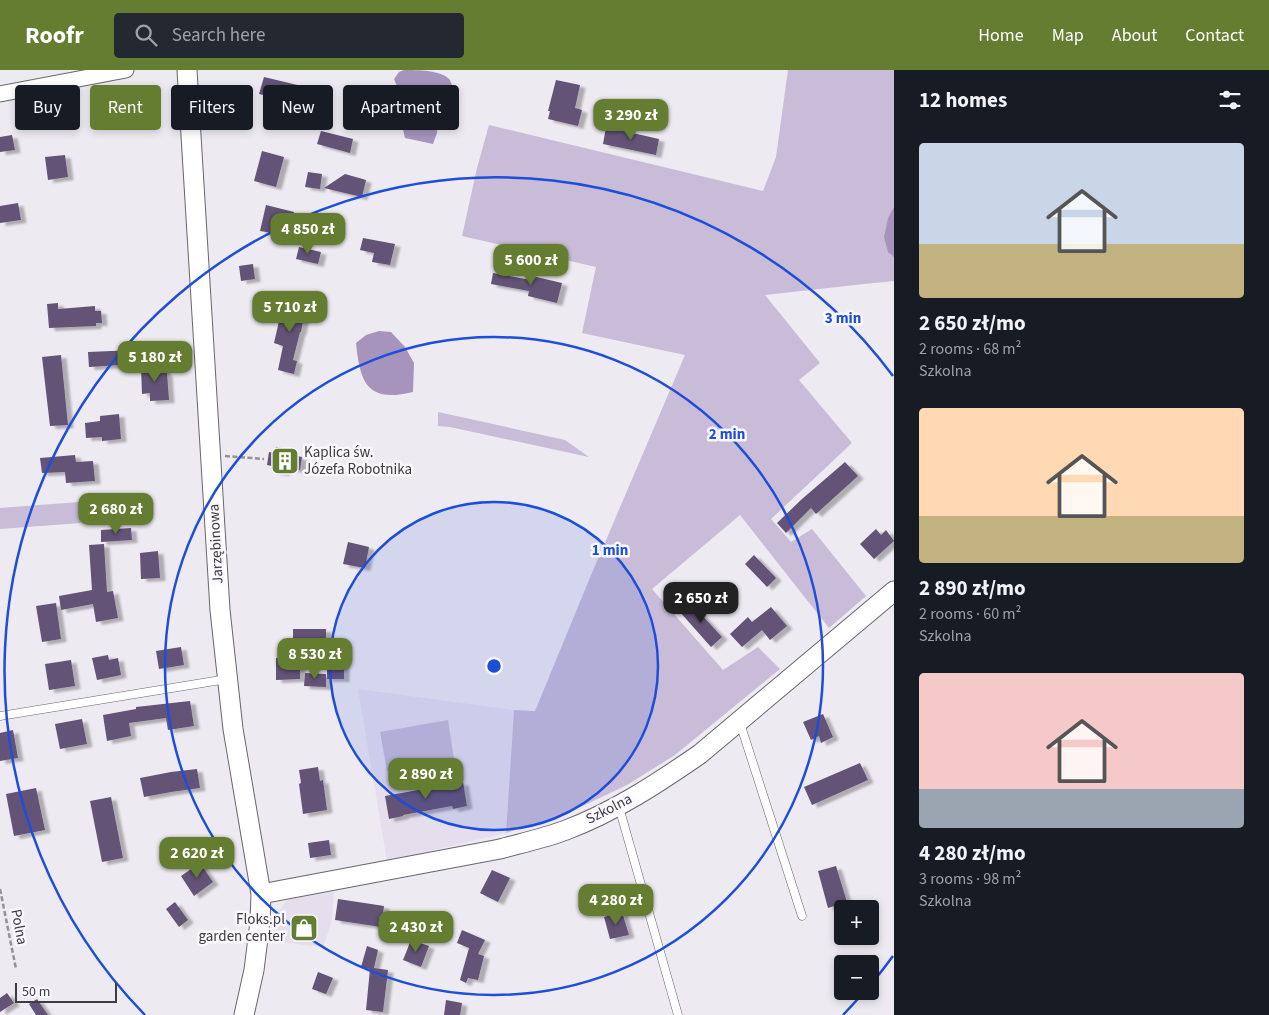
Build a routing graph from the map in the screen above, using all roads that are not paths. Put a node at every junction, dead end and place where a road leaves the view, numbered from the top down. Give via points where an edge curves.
1 (126, 70) edge
2 (187, 70) edge
3 (0, 94) edge
4 (894, 591) edge
5 (227, 679) junction
6 (0, 716) edge
7 (739, 721) junction
8 (619, 805) junction
9 (261, 894) junction
10 (802, 916) dead end
11 (244, 1015) edge
12 (678, 1015) edge

1 - 3 street
2 - 5 street, Jarzębinowa
4 - 7 street, Szkolna
5 - 6 lane
5 - 9 street, Jarzębinowa
7 - 8 street, Szkolna via 666,778
7 - 10 lane
8 - 9 street, Szkolna via 566,830 500,849
8 - 12 lane
9 - 11 street, Jarzębinowa via 255,960

